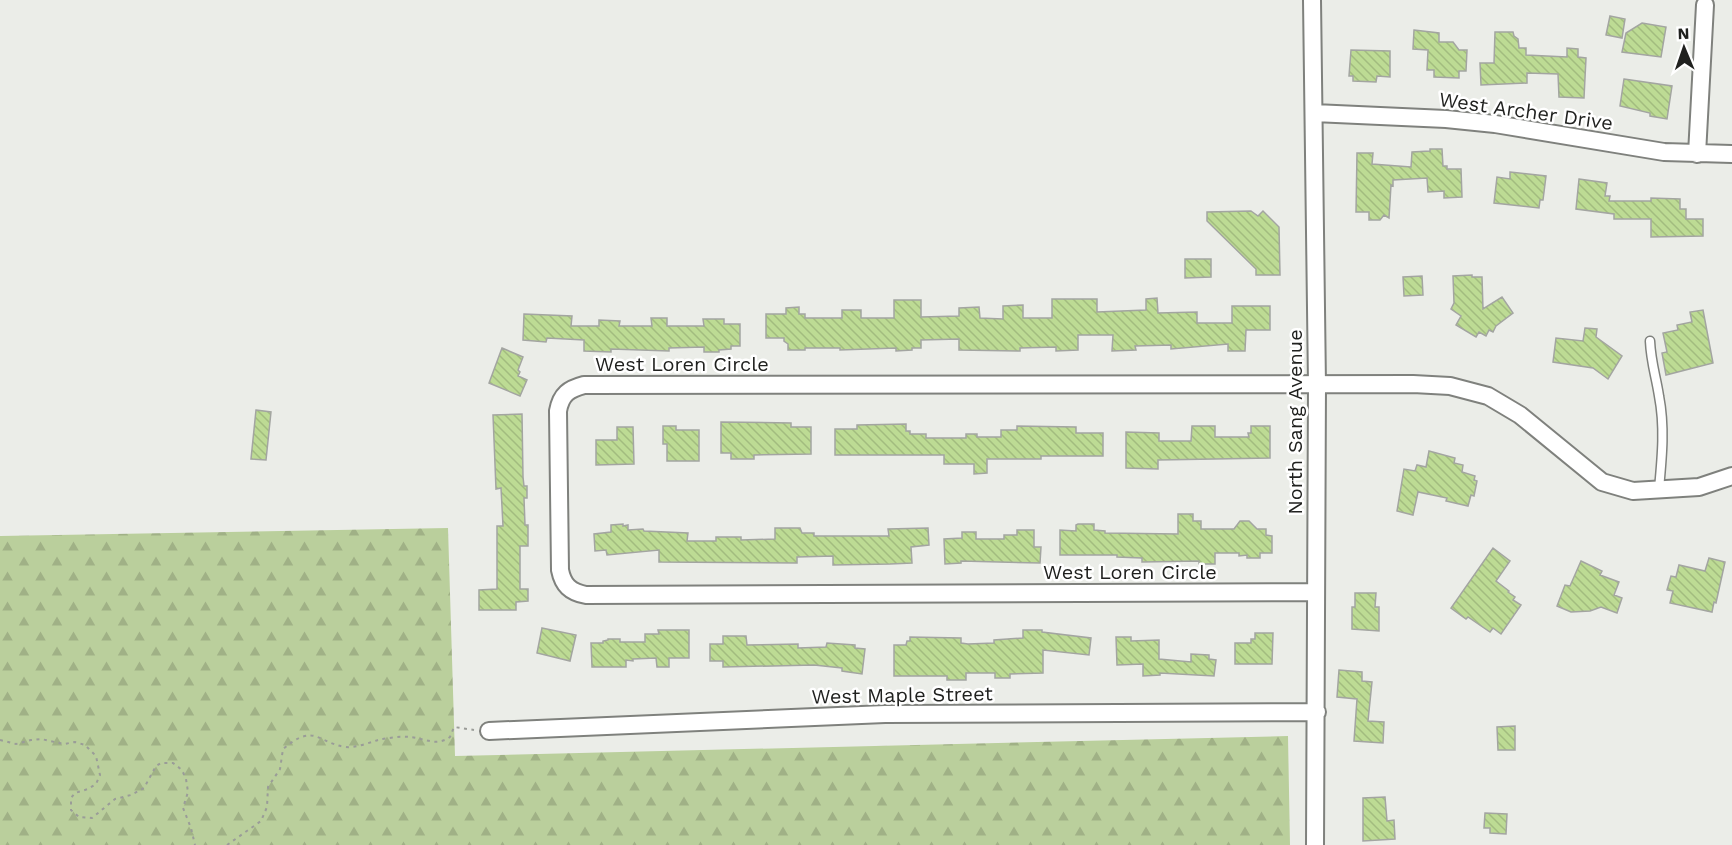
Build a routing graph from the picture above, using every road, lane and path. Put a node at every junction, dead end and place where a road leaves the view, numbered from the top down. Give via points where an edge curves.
1 (1312, 0) edge
2 (1705, 5) dead end
3 (1314, 113) junction
4 (1697, 154) junction
5 (1732, 154) edge
6 (1650, 341) dead end
7 (1317, 385) junction
8 (1732, 476) edge
9 (1659, 489) junction
10 (1315, 592) junction
11 (1317, 712) junction
12 (489, 732) joint
13 (0, 740) edge
14 (195, 845) edge
15 (227, 845) edge
16 (1315, 845) edge

1 - 3 street, North Sang Avenue
2 - 4 street
3 - 4 street, West Archer Drive via 1485,123
3 - 7 street, North Sang Avenue
4 - 5 street, West Archer Drive
6 - 9 lane via 1664,443
7 - 9 street via 1450,386 1488,396 1520,415 1602,482 1634,490
7 - 10 street, North Sang Avenue
7 - 10 street, West Loren Circle via 584,385 565,394 558,411 560,570 567,587 575,593
8 - 9 street via 1699,487
10 - 11 street, North Sang Avenue
11 - 12 street, West Maple Street via 885,714
11 - 16 street, North Sang Avenue
12 - 15 path via 454,728 450,737 435,742 411,737 352,747 313,735 292,741 283,749 280,769 268,787 261,822
13 - 14 path via 16,744 41,739 75,742 93,751 99,767 96,784 70,798 71,810 79,817 92,818 115,798 144,788 156,766 172,763 186,778 188,792 183,808

